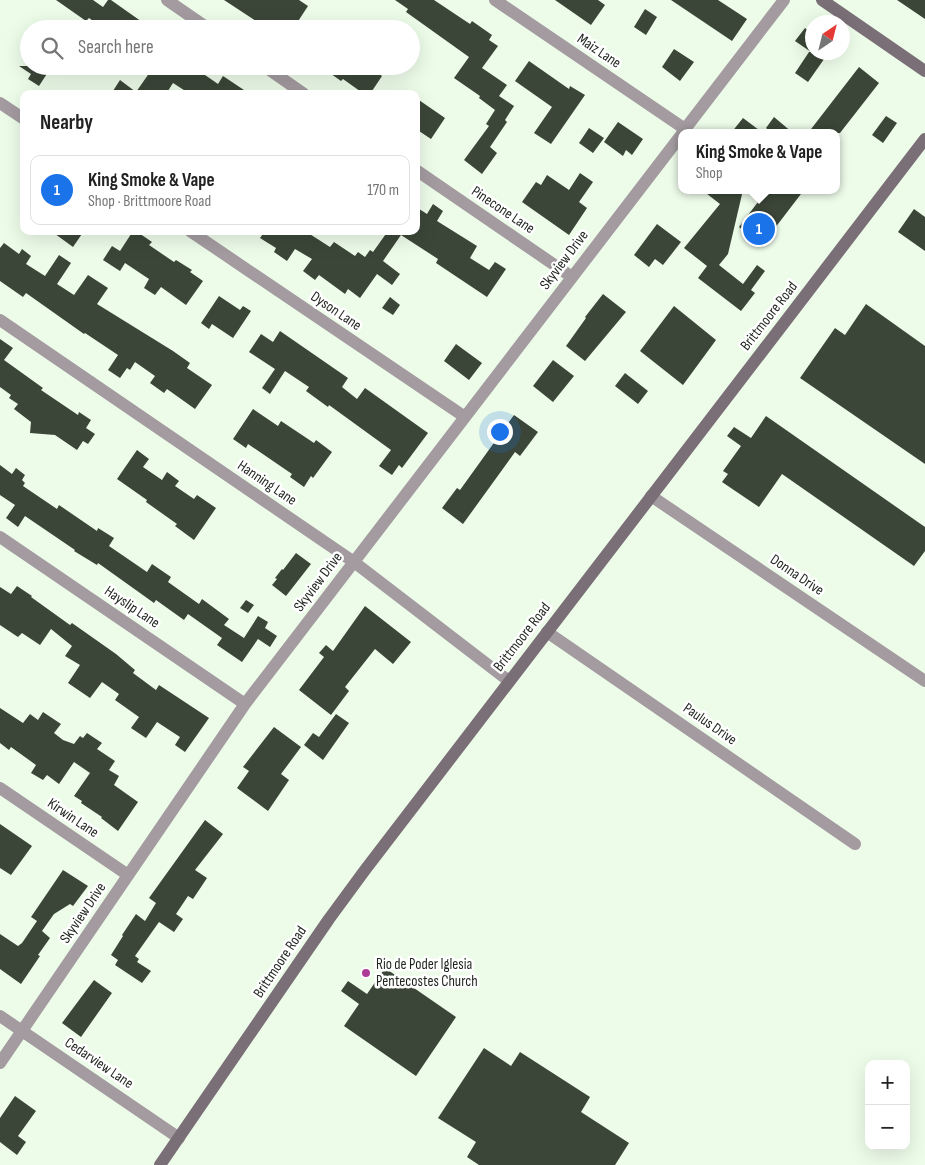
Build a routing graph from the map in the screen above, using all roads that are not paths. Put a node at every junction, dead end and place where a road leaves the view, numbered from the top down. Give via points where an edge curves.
1 (167, 0) edge
2 (495, 0) edge
3 (784, 0) edge
4 (822, 0) edge
5 (196, 20) edge
6 (925, 71) edge
7 (277, 75) edge
8 (298, 90) edge
9 (0, 103) edge
10 (20, 116) edge
11 (679, 129) edge
12 (685, 129) edge
13 (678, 139) edge
14 (925, 139) edge
15 (420, 173) edge
16 (196, 235) edge
17 (572, 277) junction
18 (0, 320) edge
19 (465, 418) junction
20 (651, 496) junction
21 (0, 537) edge
22 (354, 562) junction
23 (547, 632) junction
24 (509, 681) junction
25 (925, 681) edge
26 (245, 704) junction
27 (0, 788) edge
28 (854, 844) dead end
29 (128, 876) junction
30 (0, 1016) edge
31 (22, 1031) junction
32 (0, 1063) edge
33 (179, 1138) junction
34 (160, 1165) edge

1 - 5 street
2 - 11 street, Maiz Lane
3 - 12 street, Skyview Drive
4 - 6 main road
7 - 8 street
9 - 10 street
13 - 17 street, Skyview Drive
14 - 20 main road, Brittmoore Road
15 - 17 street, Pinecone Lane
16 - 19 street, Dyson Lane
17 - 19 street, Skyview Drive
18 - 22 street, Hanning Lane
19 - 22 street, Skyview Drive
20 - 23 main road, Brittmoore Road
20 - 25 street, Donna Drive
21 - 26 street, Hayslip Lane
22 - 24 street, Hanning Lane
22 - 26 street, Skyview Drive
23 - 24 main road, Brittmoore Road
23 - 28 street, Paulus Drive
24 - 33 main road, Brittmoore Road via 329,919
26 - 29 street, Skyview Drive
27 - 29 street, Kirwin Lane
29 - 31 street, Skyview Drive
30 - 31 street, Cedarview Lane
31 - 32 street, Skyview Drive
31 - 33 street, Cedarview Lane
33 - 34 main road, Brittmoore Road

